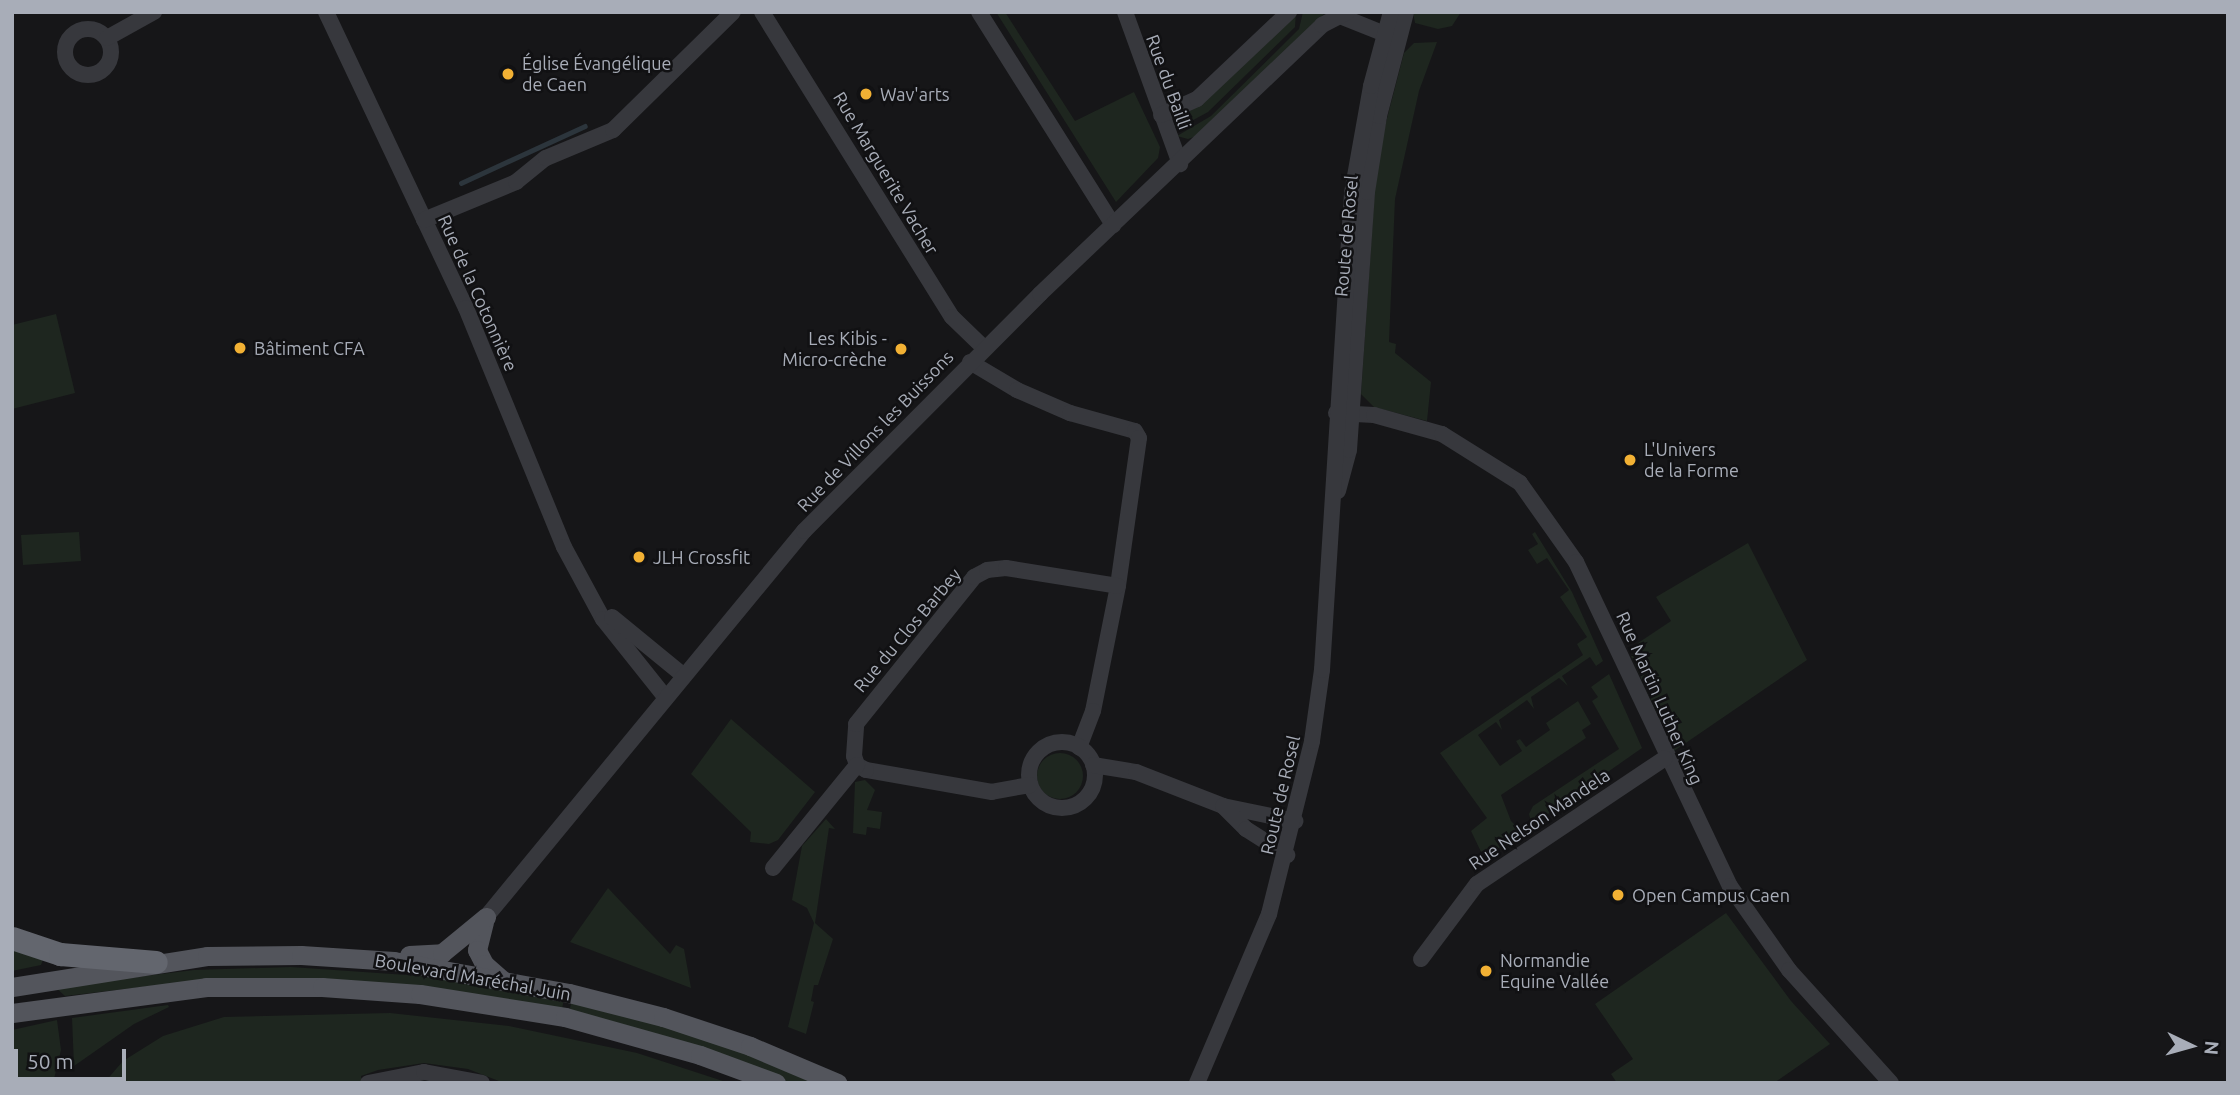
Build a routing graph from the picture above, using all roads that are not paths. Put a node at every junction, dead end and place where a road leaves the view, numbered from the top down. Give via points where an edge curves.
1 (154, 12) edge
2 (326, 12) edge
3 (733, 12) edge
4 (762, 12) edge
5 (979, 12) edge
6 (1125, 12) edge
7 (1289, 12) edge
8 (1391, 12) edge
9 (1343, 14) edge
10 (1404, 20) edge
11 (1385, 34) junction
12 (107, 38) dead end
13 (1161, 115) junction
14 (1180, 164) junction
15 (424, 220) junction
16 (1113, 225) junction
17 (984, 348) junction
18 (970, 362) junction
19 (1344, 413) junction
20 (1118, 586) junction
21 (588, 592) junction
22 (684, 676) junction
23 (666, 698) junction
24 (1079, 747) junction
25 (1665, 758) junction
26 (857, 765) junction
27 (1093, 765) junction
28 (1030, 785) junction
29 (1223, 806) junction
30 (1295, 821) junction
31 (1287, 855) junction
32 (773, 868) dead end
33 (486, 918) junction
34 (12, 938) edge
35 (1421, 959) dead end
36 (394, 961) junction
37 (156, 962) junction
38 (501, 979) junction
39 (12, 987) edge
40 (12, 1013) edge
41 (1194, 1080) edge
42 (368, 1083) edge
43 (482, 1083) edge
44 (776, 1083) edge
45 (837, 1083) edge
46 (1891, 1083) edge

1 - 12 street
2 - 15 street, Rue de la Cotonnière
3 - 15 street via 613,130 546,158 516,182
4 - 17 street, Rue Marguerite Vacher via 952,317
5 - 16 street
6 - 13 street, Rue du Bailli
7 - 13 street via 1197,99
8 - 10 street
8 - 11 street, Route de Rosel
9 - 11 street, Rue de Villons les Buissons
9 - 14 street, Rue de Villons les Buissons via 1322,25
10 - 11 street
10 - 19 street, Route de Rosel via 1379,116 1367,192
11 - 19 street, Route de Rosel via 1352,193
13 - 14 street, Rue du Bailli
14 - 16 street, Rue de Villons les Buissons
15 - 21 street, Rue de la Cotonnière via 489,361 564,547
16 - 17 street, Rue de Villons les Buissons
17 - 18 street, Rue de Villons les Buissons
18 - 20 street via 1017,390 1070,413 1135,431 1139,454
18 - 22 street, Rue de Villons les Buissons via 784,552
19 - 25 street, Rue Martin Luther King via 1442,434 1520,483 1576,562
19 - 30 street, Route de Rosel via 1322,670
20 - 24 street via 1093,712
20 - 26 street, Rue du Clos Barbey via 995,568 974,577 856,724
21 - 22 street, Rue de la Cotonnière via 628,633
21 - 23 street, Rue de la Cotonnière via 603,620
22 - 23 street, Rue de Villons les Buissons
23 - 33 street, Rue de Villons les Buissons
24 - 27 street
24 - 28 street via 1064,742 1042,748 1030,766
25 - 35 street, Rue Nelson Mandela via 1477,884
25 - 46 street, Rue Martin Luther King via 1730,886 1765,939
26 - 28 street via 992,792
26 - 32 street
27 - 28 street via 1091,789 1083,801 1068,808 1042,802
27 - 29 street via 1136,772
29 - 30 street
29 - 31 street via 1246,829
30 - 31 street, Route de Rosel
31 - 41 street, Route de Rosel via 1247,972
33 - 36 main road via 442,953
33 - 38 main road via 477,950 484,964
34 - 37 highway via 60,954
36 - 37 main road, Boulevard Maréchal Juin via 270,954
36 - 38 main road, Boulevard Maréchal Juin
37 - 39 main road, Boulevard Maréchal Juin
38 - 45 main road, Boulevard Maréchal Juin via 663,1017 750,1046
40 - 44 main road, Boulevard Maréchal Juin via 145,992 247,986 375,990 478,1001 636,1036
42 - 43 street via 424,1072

